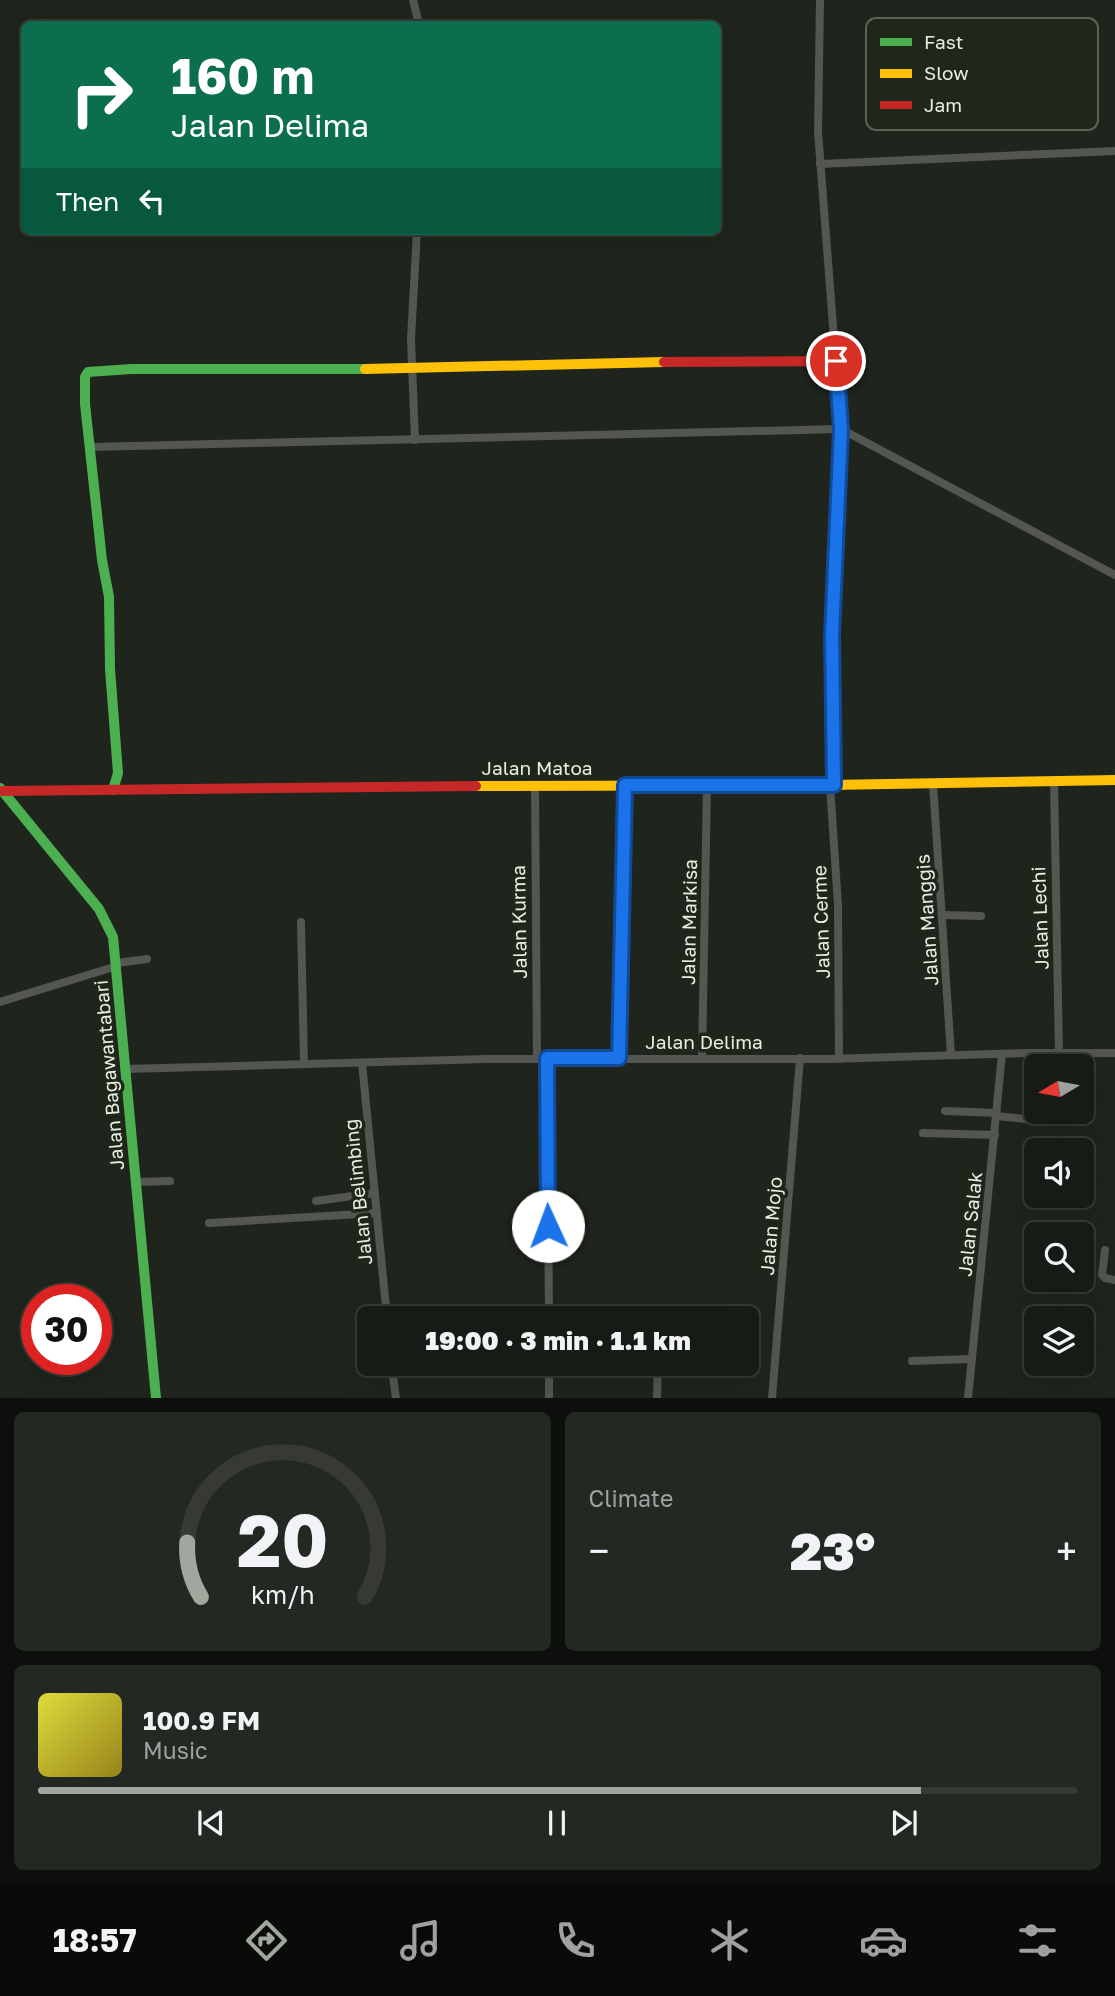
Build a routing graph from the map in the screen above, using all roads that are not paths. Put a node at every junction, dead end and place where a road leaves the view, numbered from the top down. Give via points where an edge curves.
1 (413, 0) edge
2 (820, 0) edge
3 (418, 21) edge
4 (1115, 151) edge
5 (820, 164) junction
6 (417, 235) edge
7 (836, 361) junction
8 (411, 368) junction
9 (841, 429) junction
10 (415, 440) junction
11 (90, 447) junction
12 (1115, 575) edge
13 (1115, 780) edge
14 (1054, 781) junction
15 (933, 784) junction
16 (535, 785) junction
17 (625, 785) junction
18 (832, 785) junction
19 (706, 786) junction
20 (1, 789) edge
21 (113, 790) junction
22 (943, 915) junction
23 (981, 916) dead end
24 (301, 922) dead end
25 (147, 959) dead end
26 (117, 965) junction
27 (0, 1002) edge
28 (1002, 1054) junction
29 (1024, 1054) edge
30 (1059, 1054) edge
31 (1094, 1054) edge
32 (1115, 1054) edge
33 (951, 1055) junction
34 (542, 1058) junction
35 (619, 1058) junction
36 (800, 1058) junction
37 (702, 1059) junction
38 (839, 1059) junction
39 (362, 1063) junction
40 (304, 1064) junction
41 (125, 1069) junction
42 (945, 1111) dead end
43 (997, 1115) junction
44 (1024, 1118) edge
45 (923, 1133) dead end
46 (995, 1135) junction
47 (170, 1181) dead end
48 (136, 1182) junction
49 (375, 1193) junction
50 (316, 1201) dead end
51 (377, 1213) junction
52 (209, 1223) dead end
53 (1105, 1250) dead end
54 (1115, 1280) edge
55 (386, 1306) edge
56 (549, 1306) edge
57 (972, 1360) junction
58 (912, 1361) dead end
59 (393, 1376) edge
60 (549, 1376) edge
61 (658, 1376) edge
62 (156, 1398) edge
63 (396, 1398) edge
64 (549, 1398) edge
65 (657, 1398) edge
66 (772, 1398) edge
67 (968, 1398) edge

1 - 3 street
2 - 5 street, Jalan Cerme
4 - 5 street
5 - 7 street, Jalan Cerme
6 - 8 street
7 - 8 street
7 - 9 street, Jalan Cerme
8 - 10 street
8 - 11 street via 89,372 85,391
9 - 10 street
9 - 12 street
9 - 18 street, Jalan Cerme via 832,635
10 - 11 street
11 - 21 street via 109,597 118,774
13 - 14 street, Jalan Matoa
14 - 15 street, Jalan Matoa
14 - 30 street, Jalan Lechi
15 - 18 street, Jalan Matoa
15 - 22 street, Jalan Manggis
16 - 17 street, Jalan Matoa
16 - 21 street, Jalan Matoa
16 - 34 street, Jalan Kurma
17 - 19 street, Jalan Matoa
17 - 35 street
18 - 19 street, Jalan Matoa
18 - 38 street, Jalan Cerme
19 - 37 street, Jalan Markisa
20 - 21 street, Jalan Matoa
20 - 26 street, Jalan Bagawantabari via 99,909 113,937
22 - 23 street
22 - 33 street, Jalan Manggis
24 - 40 street
25 - 26 street
26 - 27 street
26 - 41 street, Jalan Bagawantabari
28 - 29 street, Jalan Delima
28 - 33 street, Jalan Delima
28 - 43 street, Jalan Salak
31 - 32 street, Jalan Delima
33 - 38 street, Jalan Delima
34 - 35 street, Jalan Delima
34 - 39 street, Jalan Delima
34 - 56 street, Jalan Kurma
35 - 37 street, Jalan Delima
36 - 37 street, Jalan Delima
36 - 38 street, Jalan Delima
36 - 66 street, Jalan Mojo
39 - 40 street, Jalan Delima
39 - 49 street, Jalan Belimbing
40 - 41 street, Jalan Delima
41 - 48 street, Jalan Bagawantabari
42 - 43 street
43 - 44 street
43 - 46 street, Jalan Salak
45 - 46 street
46 - 57 street, Jalan Salak
47 - 48 street
48 - 62 street, Jalan Bagawantabari
49 - 50 street
49 - 51 street, Jalan Belimbing
51 - 52 street
51 - 55 street, Jalan Belimbing
53 - 54 street via 1102,1275
57 - 58 street
57 - 67 street, Jalan Salak
59 - 63 street
60 - 64 street
61 - 65 street

